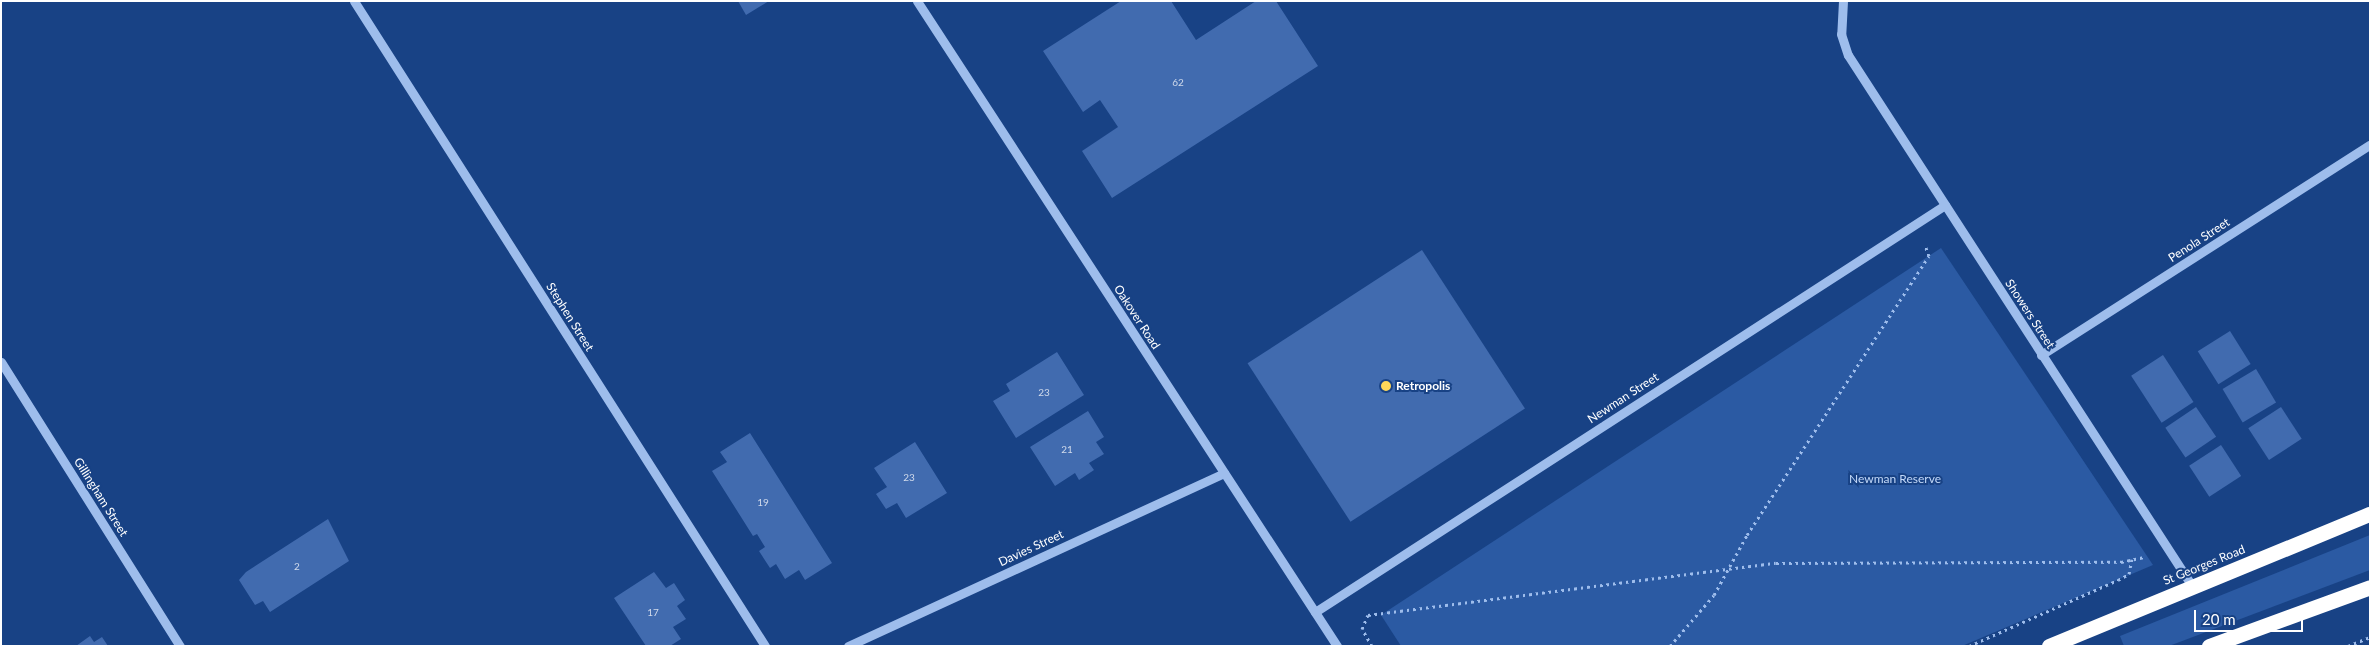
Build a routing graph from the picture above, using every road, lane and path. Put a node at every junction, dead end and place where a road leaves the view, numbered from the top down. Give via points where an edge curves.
1 (354, 1) edge
2 (917, 1) edge
3 (1843, 1) edge
4 (2370, 145) edge
5 (1944, 205) junction
6 (1913, 225) junction
7 (2040, 355) junction
8 (1, 362) edge
9 (1224, 473) junction
10 (2370, 514) edge
11 (1730, 570) junction
12 (2192, 586) junction
13 (2370, 587) edge
14 (1315, 612) junction
15 (2370, 637) edge
16 (2227, 642) edge
17 (180, 646) edge
18 (764, 646) edge
19 (848, 646) edge
20 (1337, 646) edge
21 (1372, 646) edge
22 (1670, 646) edge
23 (1969, 646) edge
24 (2049, 646) edge
25 (2209, 646) edge
26 (2348, 646) edge

1 - 18 street, Stephen Street
2 - 9 street, Oakover Road
3 - 5 street, Showers Street via 1841,34 1848,56
4 - 7 street, Penola Street
5 - 6 street, Newman Street
5 - 7 street, Showers Street
6 - 11 path via 1929,256 1746,535
6 - 14 street, Newman Street
7 - 12 street, Showers Street
8 - 17 street, Gillingham Street
9 - 14 street, Oakover Road
9 - 19 street, Davies Street
10 - 12 highway, St Georges Road
11 - 21 path via 1368,615 1362,629
11 - 22 path
11 - 23 path via 1776,563 2132,559 2129,574 2118,580
12 - 24 highway, St Georges Road
13 - 16 highway
14 - 20 street, Oakover Road
15 - 26 path
16 - 25 highway

